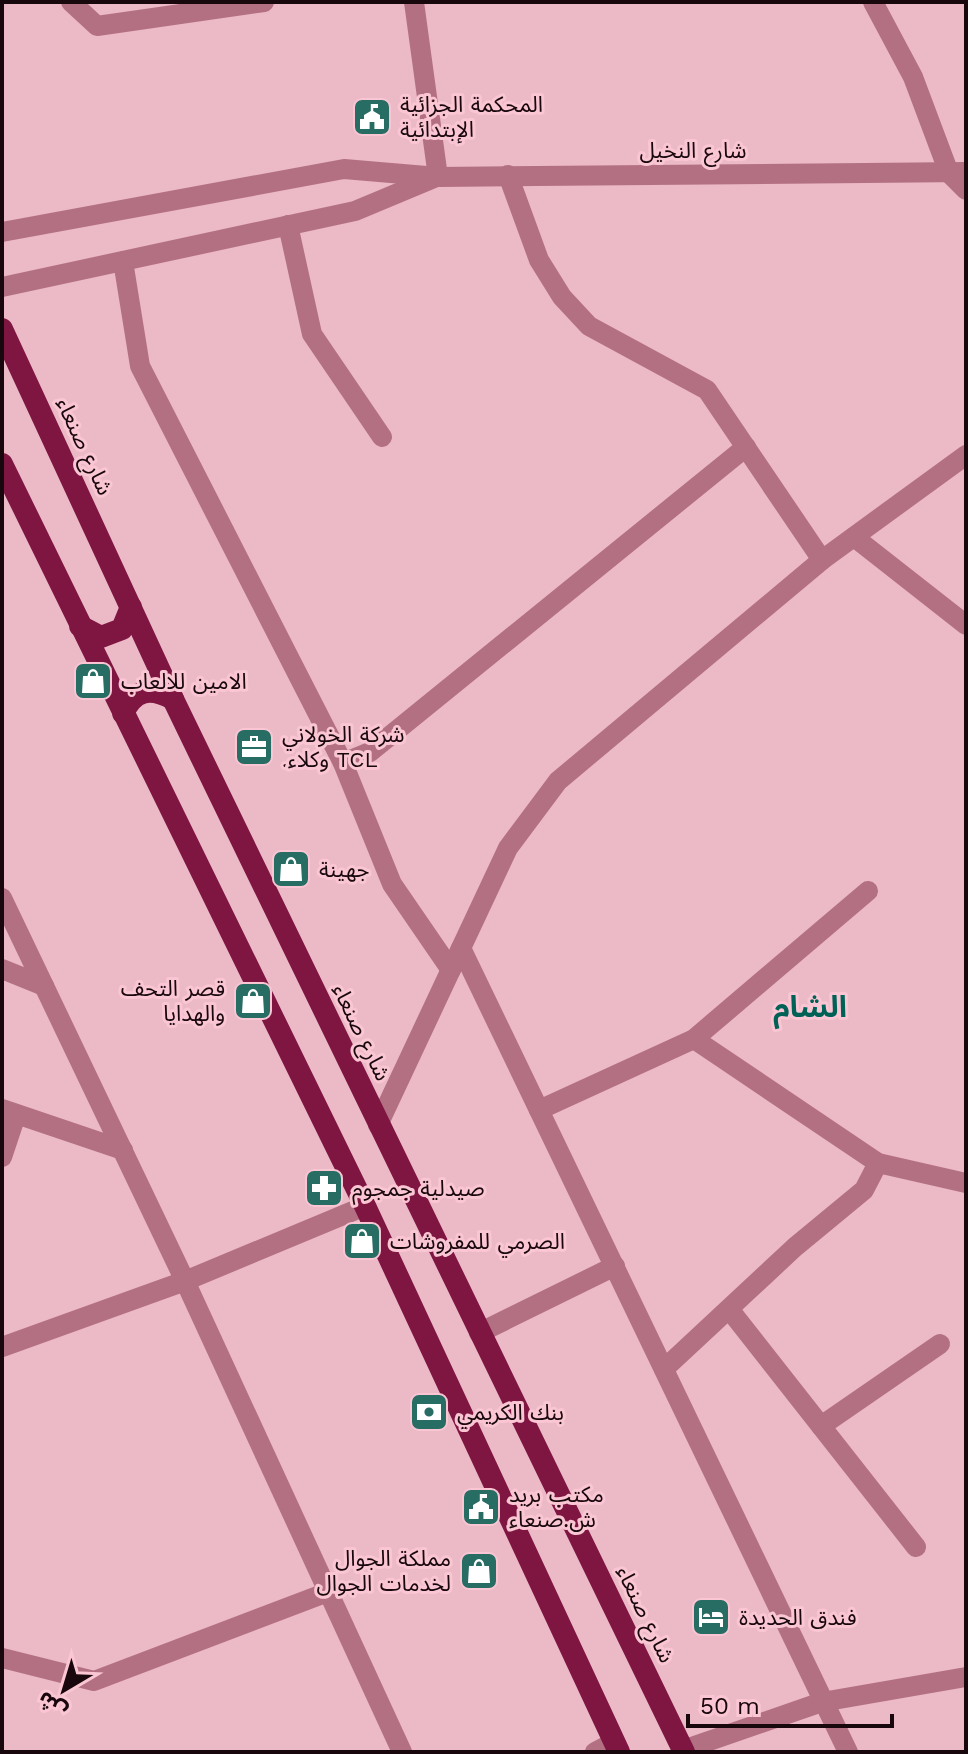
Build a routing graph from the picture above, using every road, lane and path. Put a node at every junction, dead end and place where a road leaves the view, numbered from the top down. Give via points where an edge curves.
1 (71, 2) edge
2 (264, 2) edge
3 (414, 2) edge
4 (873, 2) edge
5 (957, 172) edge
6 (508, 175) junction
7 (438, 177) junction
8 (966, 190) edge
9 (288, 225) junction
10 (2, 232) edge
11 (123, 261) junction
12 (2, 287) edge
13 (2, 329) edge
14 (382, 437) dead end
15 (746, 447) junction
16 (966, 455) edge
17 (2, 464) edge
18 (854, 537) junction
19 (822, 560) junction
20 (131, 607) junction
21 (966, 625) edge
22 (80, 626) junction
23 (173, 699) junction
24 (123, 713) junction
25 (343, 763) junction
26 (868, 891) dead end
27 (2, 898) edge
28 (461, 948) junction
29 (2, 969) edge
30 (451, 970) junction
31 (44, 986) junction
32 (694, 1039) junction
33 (539, 1110) junction
34 (9, 1112) edge
35 (378, 1125) junction
36 (123, 1150) junction
37 (2, 1157) edge
38 (878, 1163) junction
39 (966, 1183) edge
40 (365, 1206) junction
41 (615, 1266) junction
42 (185, 1281) junction
43 (729, 1309) junction
44 (479, 1333) junction
45 (940, 1344) dead end
46 (2, 1347) edge
47 (664, 1369) junction
48 (821, 1426) junction
49 (916, 1547) dead end
50 (328, 1592) junction
51 (2, 1658) edge
52 (966, 1677) edge
53 (822, 1702) junction
54 (609, 1749) edge
55 (684, 1751) edge
56 (402, 1752) edge
57 (848, 1752) edge

1 - 2 street via 97,26
3 - 7 street
4 - 5 street
5 - 6 street, شارع النخيل
5 - 8 street
6 - 7 street, شارع النخيل
6 - 15 street via 539,260 562,297 589,326 707,390
7 - 9 street, شارع النخيل via 355,211
7 - 10 street, شارع النخيل via 344,169
9 - 11 street, شارع النخيل
9 - 14 street via 312,334
11 - 12 street, شارع النخيل
11 - 25 street via 140,366
13 - 20 highway, شارع صنعاء
15 - 19 street
15 - 25 street via 370,752
16 - 18 street
17 - 22 highway
18 - 19 street
18 - 21 street
19 - 28 street via 558,781 508,848
20 - 22 highway via 122,629 101,637
20 - 23 highway, شارع صنعاء
22 - 24 highway
23 - 24 highway via 157,690 139,692
23 - 35 highway, شارع صنعاء
24 - 40 highway
25 - 30 street via 392,884
26 - 32 street
27 - 31 street
28 - 30 street
28 - 33 street
29 - 31 street
30 - 35 street
31 - 36 street
32 - 33 street
32 - 38 street
33 - 41 street
34 - 36 street
34 - 37 street
35 - 44 highway, شارع صنعاء
36 - 42 street
38 - 39 street
38 - 43 street via 864,1190
40 - 42 street
40 - 54 highway
41 - 44 street
41 - 47 street
42 - 46 street
42 - 50 street
43 - 47 street
43 - 48 street
44 - 55 highway, شارع صنعاء
45 - 48 street
47 - 53 street
48 - 49 street
50 - 51 street via 94,1681
50 - 56 street
52 - 53 street
53 - 55 street
53 - 57 street

